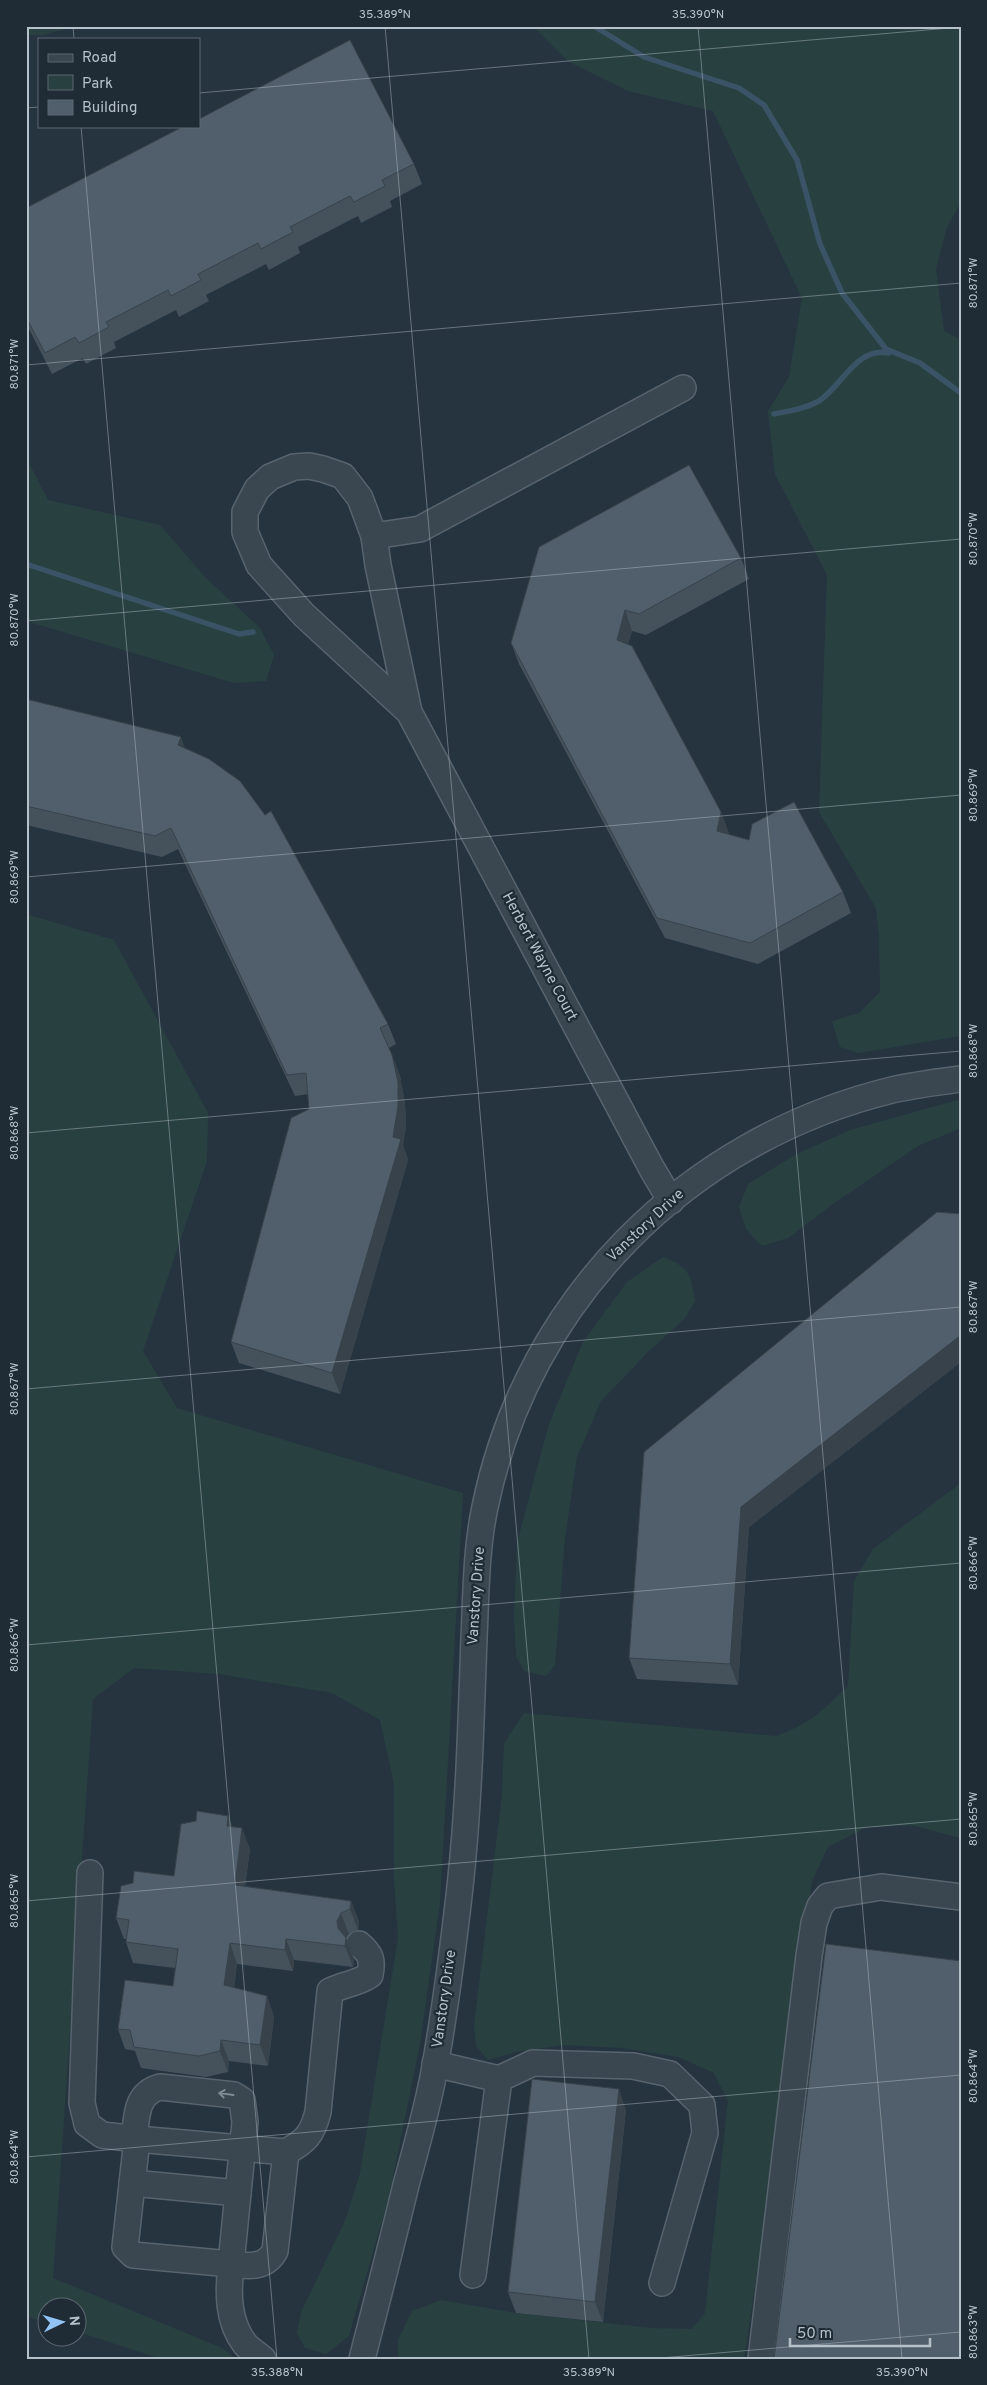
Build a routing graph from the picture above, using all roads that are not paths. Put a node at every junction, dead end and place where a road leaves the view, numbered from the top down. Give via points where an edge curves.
1 (683, 388) dead end
2 (374, 536) junction
3 (409, 712) junction
4 (961, 1079) edge
5 (671, 1201) junction
6 (90, 1873) dead end
7 (961, 1897) edge
8 (359, 1944) dead end
9 (435, 2064) junction
10 (499, 2079) junction
11 (136, 2139) junction
12 (242, 2149) junction
13 (286, 2152) junction
14 (132, 2183) junction
15 (238, 2193) junction
16 (231, 2264) junction
17 (473, 2274) dead end
18 (662, 2283) dead end
19 (263, 2359) edge
20 (362, 2359) edge
21 (761, 2359) edge

1 - 2 street via 420,529
2 - 3 street
2 - 3 street via 360,498 343,476 309,466 294,467 270,477 257,489 245,512 245,532 259,565 304,615
3 - 5 street, Herbert Wayne Court
4 - 5 street, Vanstory Drive via 888,1091 794,1123 758,1140 713,1168
5 - 9 street, Vanstory Drive via 600,1268 571,1304 530,1375 498,1455 484,1509 480,1545 465,1842 449,1983
6 - 11 street via 82,2103 87,2124 102,2135
7 - 21 street via 881,1887 828,1896 820,1906 809,1956
8 - 13 street via 373,1962 370,1975 359,1983 342,1985 330,1991 318,2112 313,2129 302,2143
9 - 10 street
9 - 20 street, Vanstory Drive
10 - 17 street
10 - 18 street via 533,2063 633,2066 670,2074 702,2105 705,2133
11 - 12 street
12 -> 11 street via 245,2122 242,2100 234,2095 160,2087 144,2095 139,2103
11 - 14 street
12 - 13 street
12 - 15 street
13 - 16 street via 275,2251 263,2264
14 - 15 street
14 - 16 street via 125,2247 133,2255
15 - 16 street
16 - 19 street via 228,2291 233,2322 245,2344

